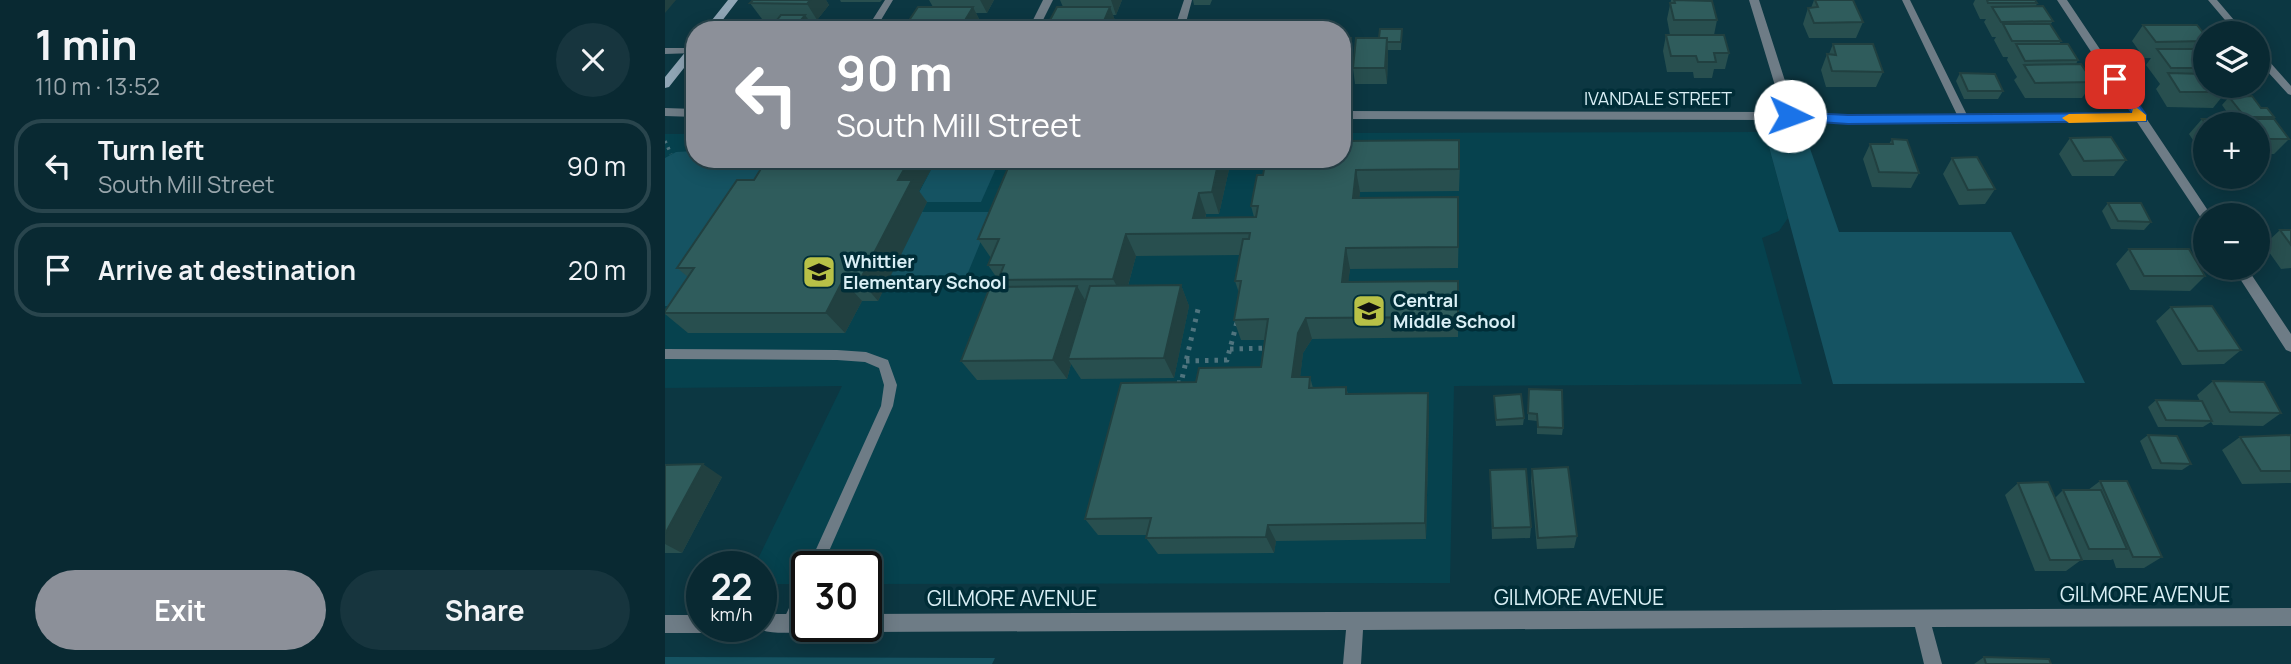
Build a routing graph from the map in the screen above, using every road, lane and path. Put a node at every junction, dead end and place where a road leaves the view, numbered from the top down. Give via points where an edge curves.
1 (733, 0) edge
2 (889, 0) edge
3 (1048, 0) edge
4 (1188, 0) edge
5 (1754, 0) edge
6 (1906, 0) edge
7 (2062, 0) edge
8 (2212, 0) edge
9 (716, 21) edge
10 (876, 21) edge
11 (1038, 21) edge
12 (1182, 21) edge
13 (2230, 21) edge
14 (686, 50) edge
15 (665, 51) edge
16 (686, 58) edge
17 (2270, 68) edge
18 (665, 84) edge
19 (2291, 92) edge
20 (665, 113) edge
21 (686, 113) edge
22 (1351, 115) edge
23 (1790, 116) junction
24 (2141, 118) junction
25 (1964, 119) junction
26 (665, 141) edge
27 (671, 154) dead end
28 (2197, 203) edge
29 (2247, 280) edge
30 (1199, 305) dead end
31 (1237, 321) edge
32 (2291, 346) edge
33 (1273, 348) edge
34 (1230, 349) junction
35 (665, 354) edge
36 (1186, 361) junction
37 (1169, 383) edge
38 (822, 551) edge
39 (2291, 617) edge
40 (1921, 619) junction
41 (1355, 621) junction
42 (882, 623) edge
43 (665, 624) edge
44 (686, 624) edge
45 (1352, 664) edge
46 (1933, 664) edge

1 - 9 street
2 - 10 lane
3 - 11 street
4 - 12 lane
5 - 23 street
6 - 25 lane
7 - 24 street
8 - 13 lane
14 - 15 lane
16 - 18 street
17 - 19 lane
20 - 21 street
22 - 23 street, IVANDALE STREET
23 - 25 street, IVANDALE STREET
24 - 25 street, IVANDALE STREET
24 - 28 street
26 - 27 path
29 - 32 street
30 - 36 path
31 - 34 path
33 - 34 path
34 - 36 path via 1227,360
35 - 38 lane via 837,355 884,364 892,390 887,407
36 - 37 path via 1181,383
39 - 40 street, GILMORE AVENUE
40 - 41 street, GILMORE AVENUE
40 - 46 street
41 - 42 street, GILMORE AVENUE
41 - 45 street
43 - 44 street

